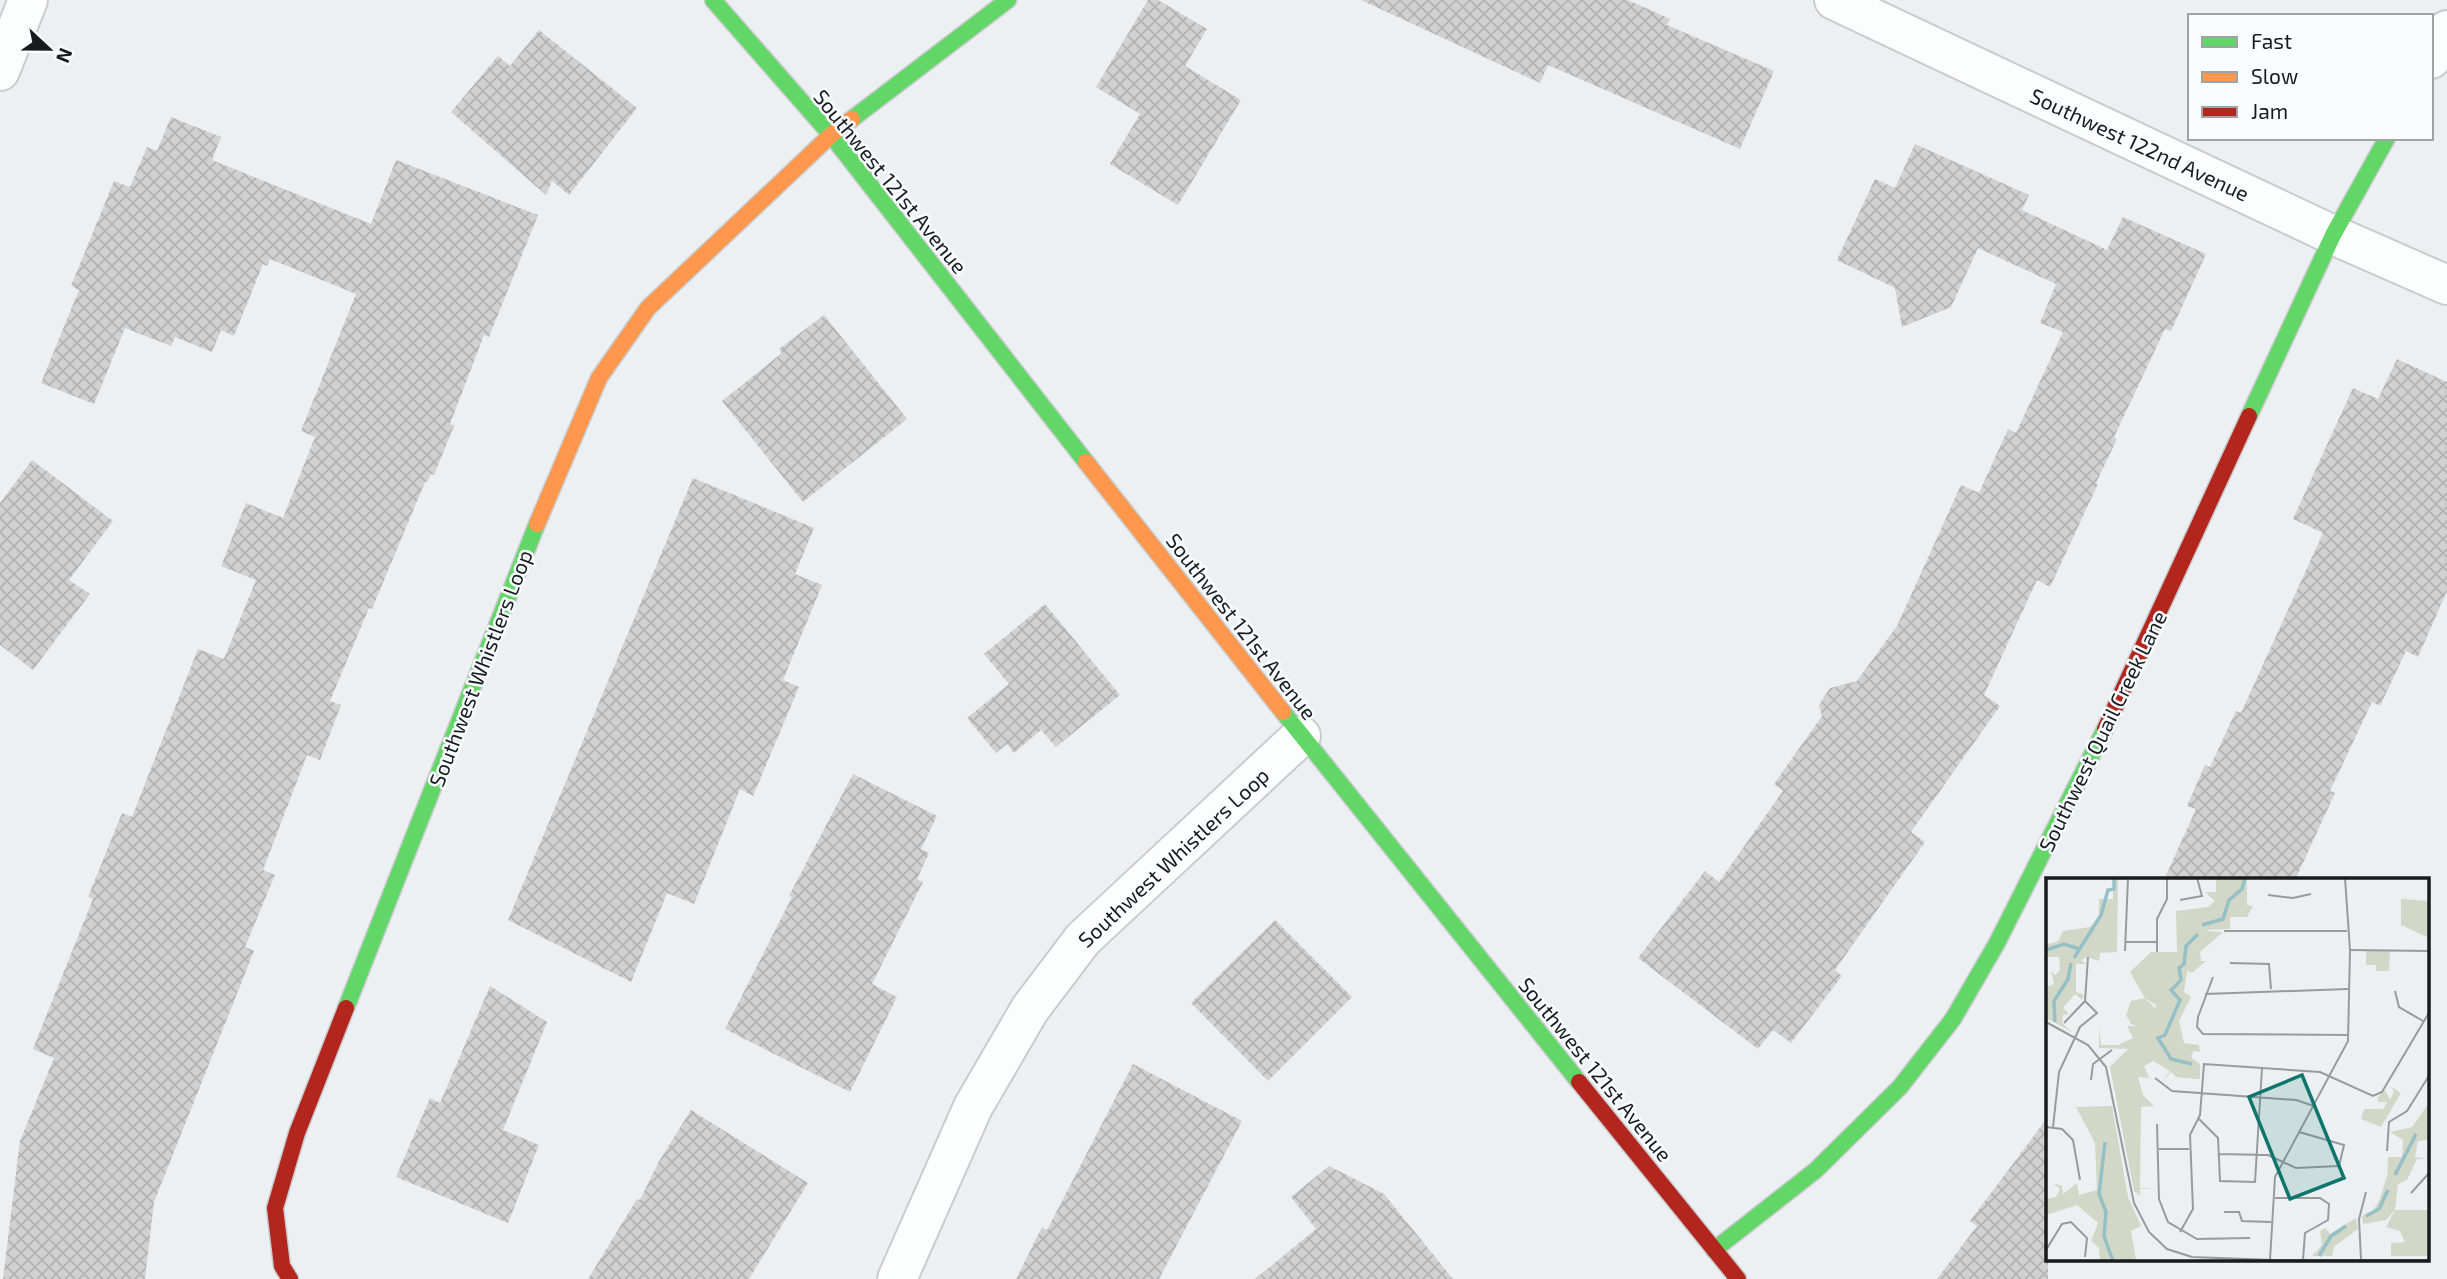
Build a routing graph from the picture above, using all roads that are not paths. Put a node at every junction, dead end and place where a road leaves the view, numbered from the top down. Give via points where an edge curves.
1 (28, 0) edge
2 (713, 0) edge
3 (1008, 0) edge
4 (1834, 0) edge
5 (2447, 30) edge
6 (2433, 55) edge
7 (0, 71) edge
8 (831, 135) junction
9 (2386, 140) edge
10 (2333, 235) junction
11 (2447, 285) edge
12 (1301, 736) junction
13 (1714, 1250) junction
14 (290, 1279) edge
15 (897, 1279) edge
16 (1738, 1279) edge

1 - 7 street
2 - 8 street, Southwest 121st Avenue
3 - 8 street, Southwest Whistlers Loop
4 - 10 street, Southwest 122nd Avenue
5 - 6 street
8 - 12 street, Southwest 121st Avenue
8 - 14 street, Southwest Whistlers Loop via 648,308 599,378 555,477 297,1133 275,1208 282,1266
9 - 10 street, Southwest Quail Creek Lane
10 - 11 street, Southwest 122nd Avenue
10 - 13 street, Southwest Quail Creek Lane via 2091,759 1997,943 1952,1019 1900,1087 1825,1161
12 - 13 street, Southwest 121st Avenue
12 - 15 street, Southwest Whistlers Loop via 1083,939 1030,1009 973,1107
13 - 16 street, Southwest 121st Avenue

